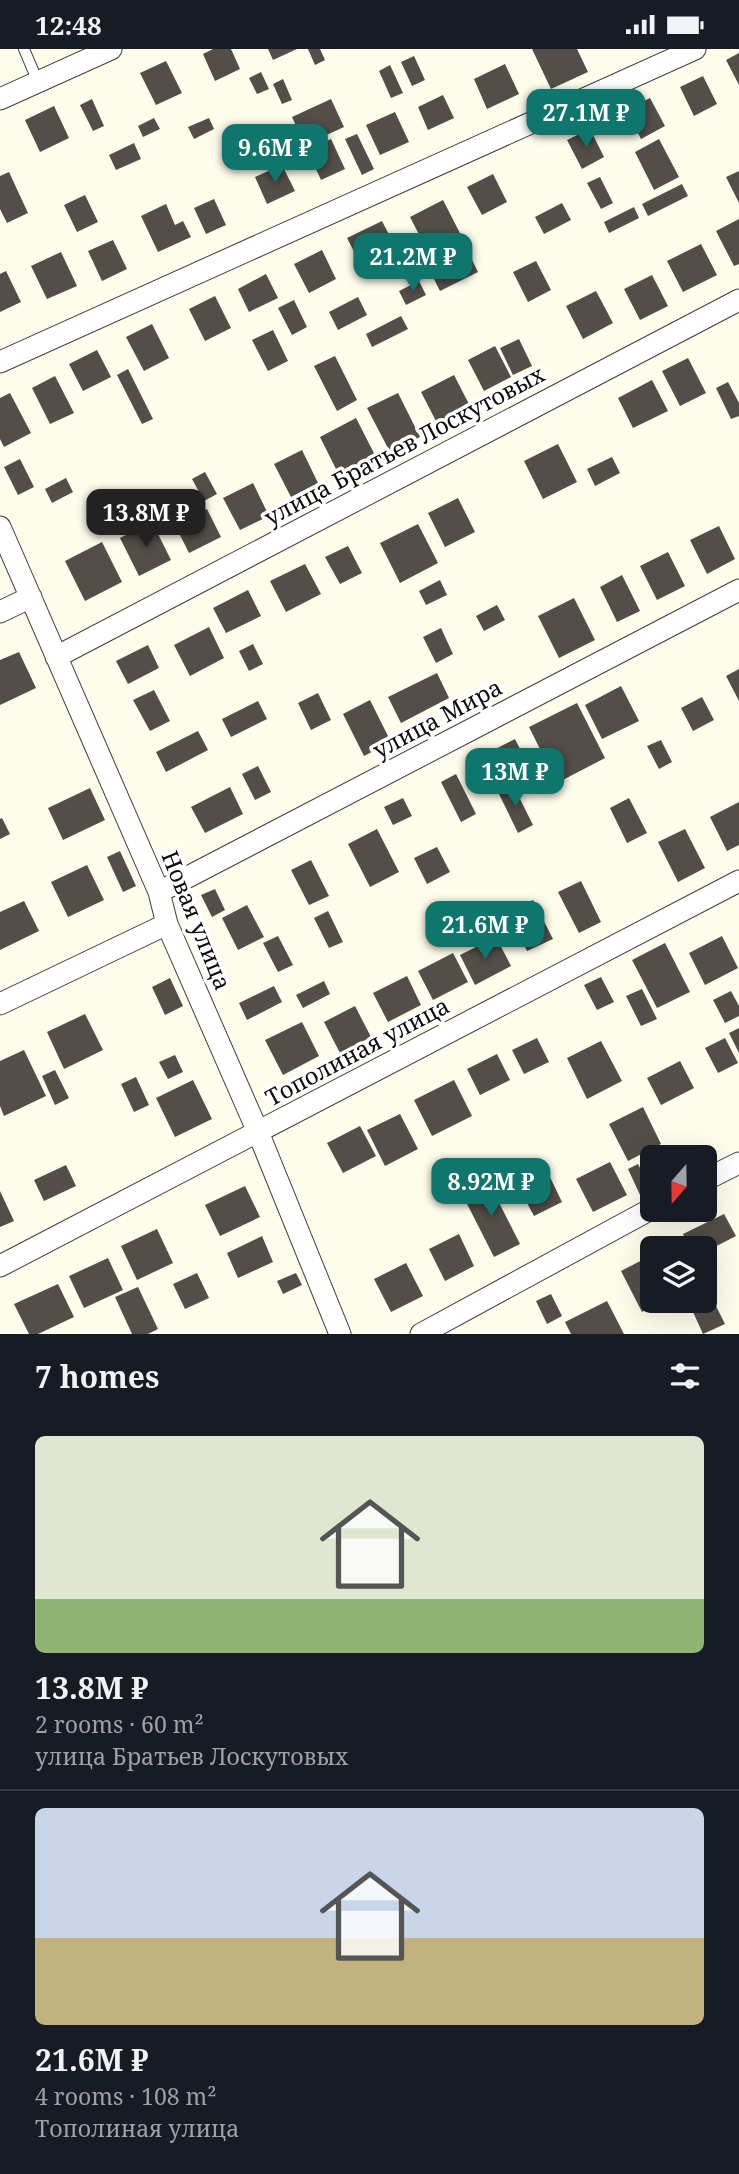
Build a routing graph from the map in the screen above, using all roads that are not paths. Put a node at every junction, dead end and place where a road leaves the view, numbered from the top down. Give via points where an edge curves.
1 (24, 49) edge
2 (111, 49) edge
3 (695, 49) edge
4 (38, 82) junction
5 (0, 99) edge
6 (739, 300) edge
7 (0, 362) edge
8 (0, 527) edge
9 (739, 590) edge
10 (31, 597) junction
11 (0, 612) edge
12 (56, 656) junction
13 (739, 881) edge
14 (159, 892) junction
15 (167, 924) junction
16 (0, 1004) edge
17 (258, 1132) junction
18 (739, 1163) edge
19 (718, 1174) edge
20 (640, 1215) edge
21 (0, 1266) edge
22 (340, 1334) edge
23 (421, 1334) edge

1 - 4 lane
2 - 4 street
3 - 7 street
4 - 5 street
6 - 12 street, улица Братьев Лоскутовых
8 - 10 street, Новая улица
9 - 14 street, улица Мира
10 - 11 street
10 - 12 street, Новая улица
12 - 14 street, Новая улица
13 - 17 street, Тополиная улица
14 - 15 street, Новая улица
15 - 16 street
15 - 17 street, Новая улица
17 - 21 street, Тополиная улица
17 - 22 street, Новая улица
18 - 19 street
20 - 23 street

